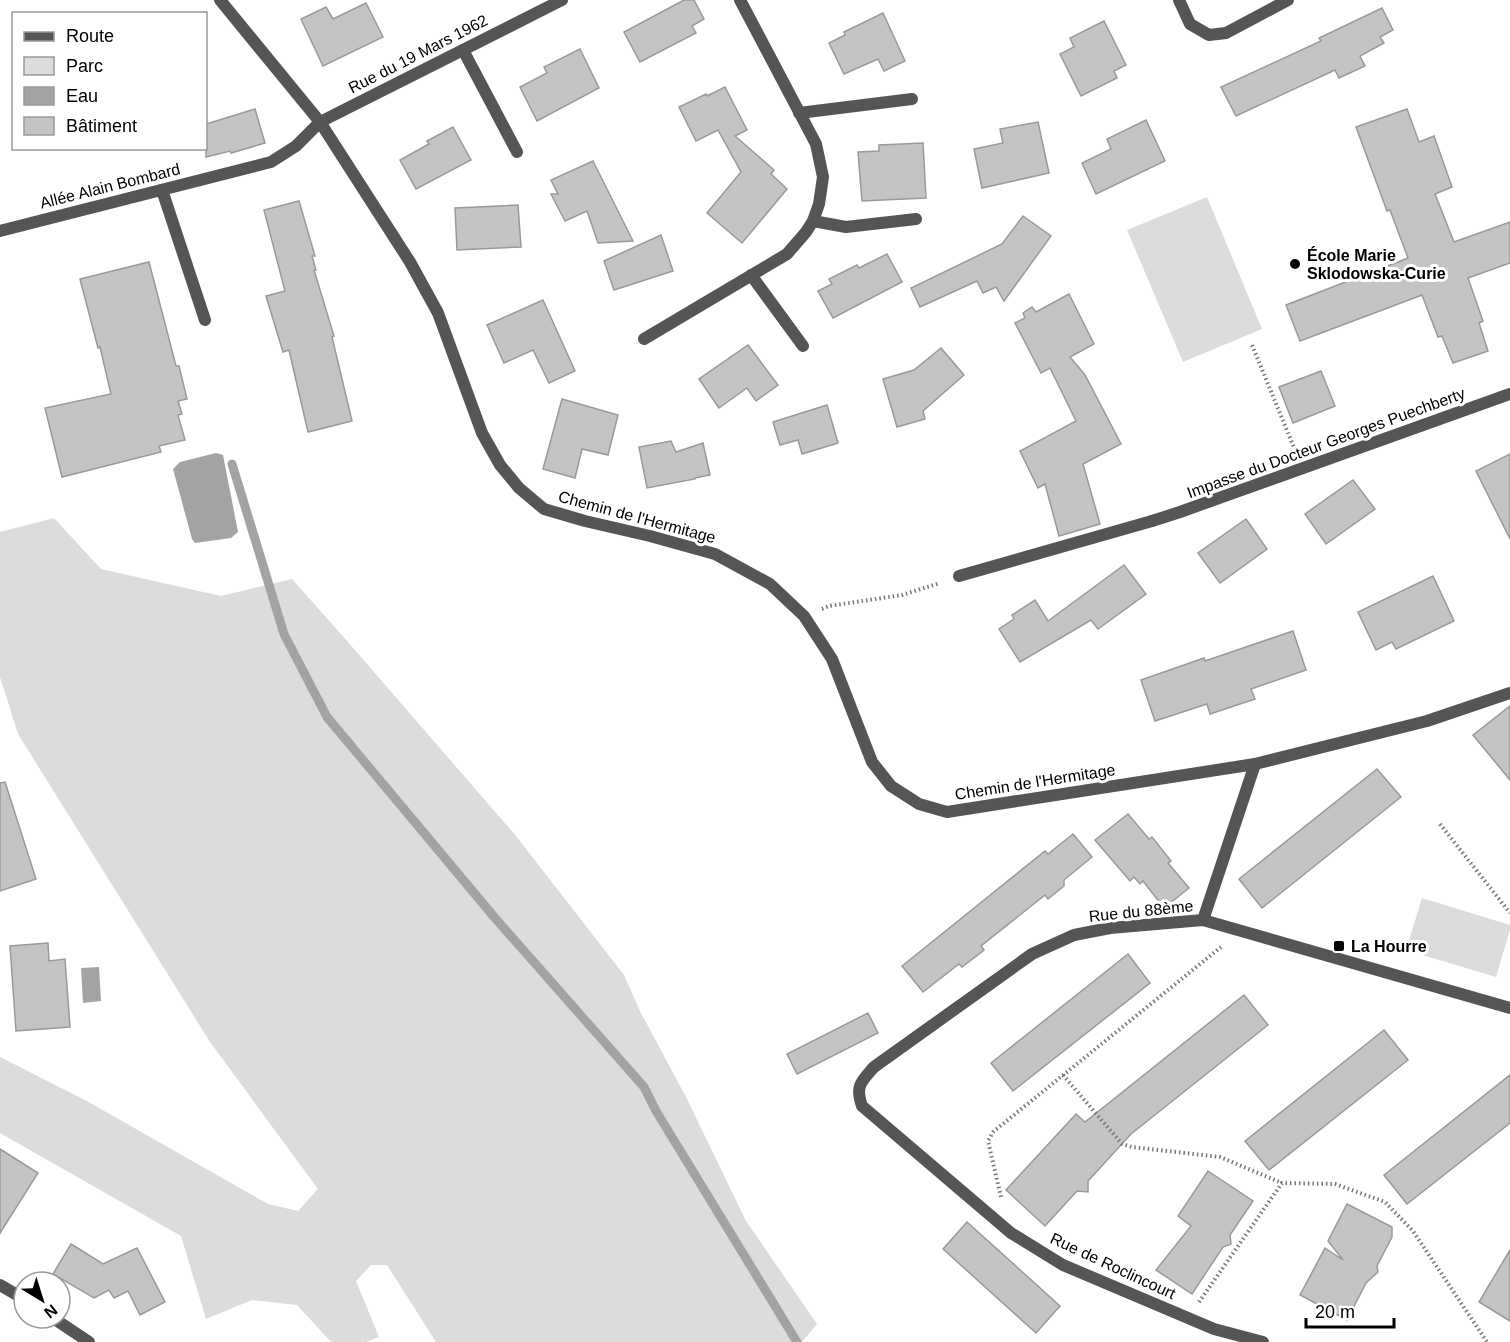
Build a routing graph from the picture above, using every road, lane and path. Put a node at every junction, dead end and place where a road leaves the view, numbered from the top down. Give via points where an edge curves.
1 (220, 0) edge
2 (562, 0) edge
3 (740, 0) edge
4 (1179, 0) edge
5 (1288, 0) edge
6 (463, 50) junction
7 (912, 99) dead end
8 (799, 112) junction
9 (320, 122) junction
10 (517, 152) dead end
11 (162, 190) junction
12 (916, 219) dead end
13 (813, 221) junction
14 (0, 231) edge
15 (751, 275) junction
16 (206, 320) dead end
17 (644, 339) dead end
18 (1252, 345) dead end
19 (803, 346) dead end
20 (1510, 394) edge
21 (1303, 468) junction
22 (959, 576) joint
23 (804, 616) junction
24 (1510, 693) edge
25 (1254, 765) junction
26 (1440, 824) dead end
27 (1510, 913) edge
28 (1203, 920) junction
29 (1241, 931) junction
30 (1510, 1008) edge
31 (1063, 1076) junction
32 (858, 1096) joint
33 (1282, 1183) junction
34 (1011, 1233) junction
35 (1188, 1318) junction
36 (71, 1330) edge
37 (90, 1342) edge
38 (1263, 1342) edge
39 (1487, 1342) edge

1 - 9 street, Chemin de l'Hermitage
2 - 6 street, Rue du 19 Mars 1962
3 - 8 street
4 - 5 street via 1190,24 1209,35 1226,33
6 - 9 street, Rue du 19 Mars 1962
6 - 10 street
7 - 8 street
8 - 13 street via 816,144 823,177
9 - 11 street, Allée Alain Bombard via 296,146 271,162
9 - 23 street, Chemin de l'Hermitage via 438,313 482,433 519,488 544,509 715,554 771,584
11 - 14 street, Allée Alain Bombard
11 - 16 street
12 - 13 street via 846,227
13 - 15 street via 787,254
15 - 17 street
15 - 19 street
18 - 21 path
20 - 21 street, Impasse du Docteur Georges Puechberty
21 - 22 street, Impasse du Docteur Georges Puechberty via 1180,512
22 - 23 path via 902,595 829,606
23 - 25 street, Chemin de l'Hermitage via 832,659 872,762 891,786 919,804 948,812
24 - 25 street, Chemin de l'Hermitage via 1427,721
25 - 28 street
26 - 27 path
28 - 29 street, Rue du 88ème
28 - 32 street, Rue du 88ème via 1074,935 1032,954 873,1067 860,1083
29 - 30 street, Rue du 88ème
29 - 31 path
31 - 33 path via 1122,1144 1220,1156
31 - 34 path via 993,1132 988,1141
32 - 34 street, Rue de Roclincourt via 874,1117
33 - 35 path
33 - 39 path via 1335,1184 1385,1202 1413,1231
34 - 35 street, Rue de Roclincourt via 1063,1265
35 - 38 street, Rue de Roclincourt
36 - 37 street

